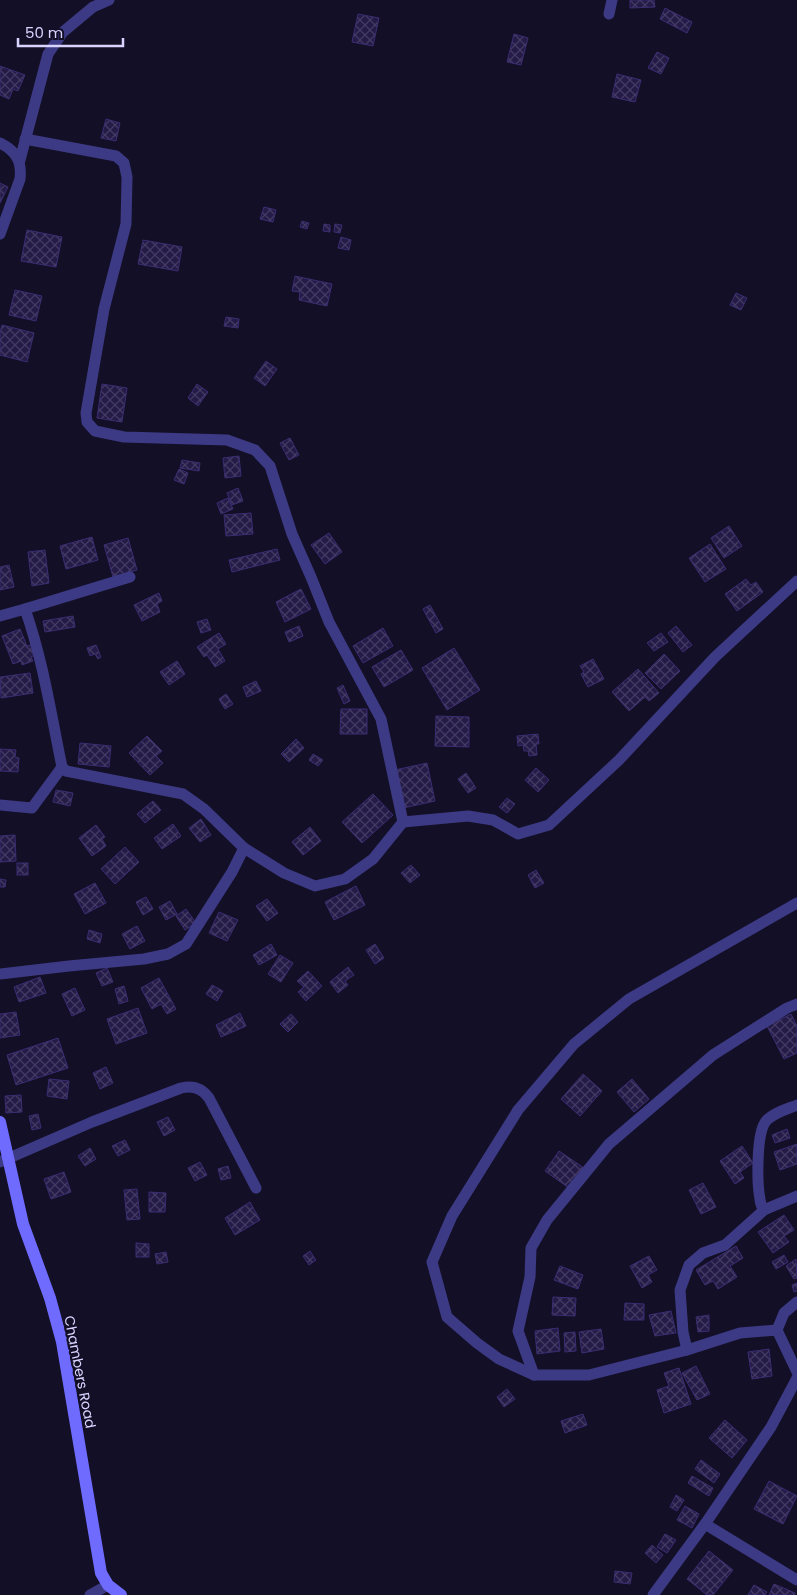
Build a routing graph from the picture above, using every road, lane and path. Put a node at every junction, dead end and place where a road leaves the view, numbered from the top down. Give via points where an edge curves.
1 (612, 0) edge
2 (104, 1) edge
3 (609, 14) dead end
4 (25, 139) junction
5 (0, 143) edge
6 (20, 160) junction
7 (0, 234) edge
8 (130, 577) dead end
9 (797, 581) edge
10 (25, 609) junction
11 (0, 616) edge
12 (62, 767) junction
13 (0, 805) edge
14 (404, 822) junction
15 (244, 848) junction
16 (797, 903) edge
17 (0, 974) edge
18 (797, 1004) edge
19 (797, 1105) edge
20 (0, 1122) edge
21 (4, 1160) edge
22 (256, 1188) dead end
23 (797, 1196) edge
24 (764, 1210) junction
25 (797, 1302) edge
26 (777, 1330) junction
27 (687, 1350) junction
28 (797, 1372) edge
29 (534, 1375) junction
30 (797, 1378) edge
31 (705, 1524) junction
32 (797, 1580) edge
33 (108, 1584) junction
34 (90, 1595) edge
35 (121, 1595) edge
36 (653, 1595) edge

1 - 3 street
2 - 4 street via 63,32 48,54
4 - 6 street
4 - 14 street via 116,156 124,164 127,177 126,224 104,309 87,422 95,431 124,437 227,440 255,450 270,466 292,534 329,622 381,719
5 - 6 street
6 - 7 street via 20,180
8 - 10 street
9 - 14 street via 715,657 619,760 549,825 518,834 493,820 468,816
10 - 11 street
10 - 12 street via 38,649
12 - 13 street via 32,808
12 - 15 street via 183,794 204,809
14 - 15 street via 373,859 345,879 315,886 284,873
15 - 17 street via 186,944 168,954
16 - 29 street via 629,999 574,1044 518,1110 452,1216 432,1262 448,1317 499,1359
18 - 29 street via 713,1055 609,1144 547,1220 531,1248 530,1277 518,1332
19 - 24 street via 766,1122 761,1132 758,1146 760,1200
20 - 21 street, Chambers Road
21 - 22 street via 92,1122 181,1088 194,1087 209,1098
21 - 33 street, Chambers Road via 62,1342 98,1559
23 - 24 street
24 - 27 street via 725,1245 702,1253 690,1265 680,1290
25 - 26 street via 784,1313
26 - 27 street via 740,1334
26 - 28 street
27 - 29 street via 589,1375
30 - 31 street via 771,1428
31 - 32 street
31 - 36 street
33 - 34 street
33 - 35 street, Chambers Road

